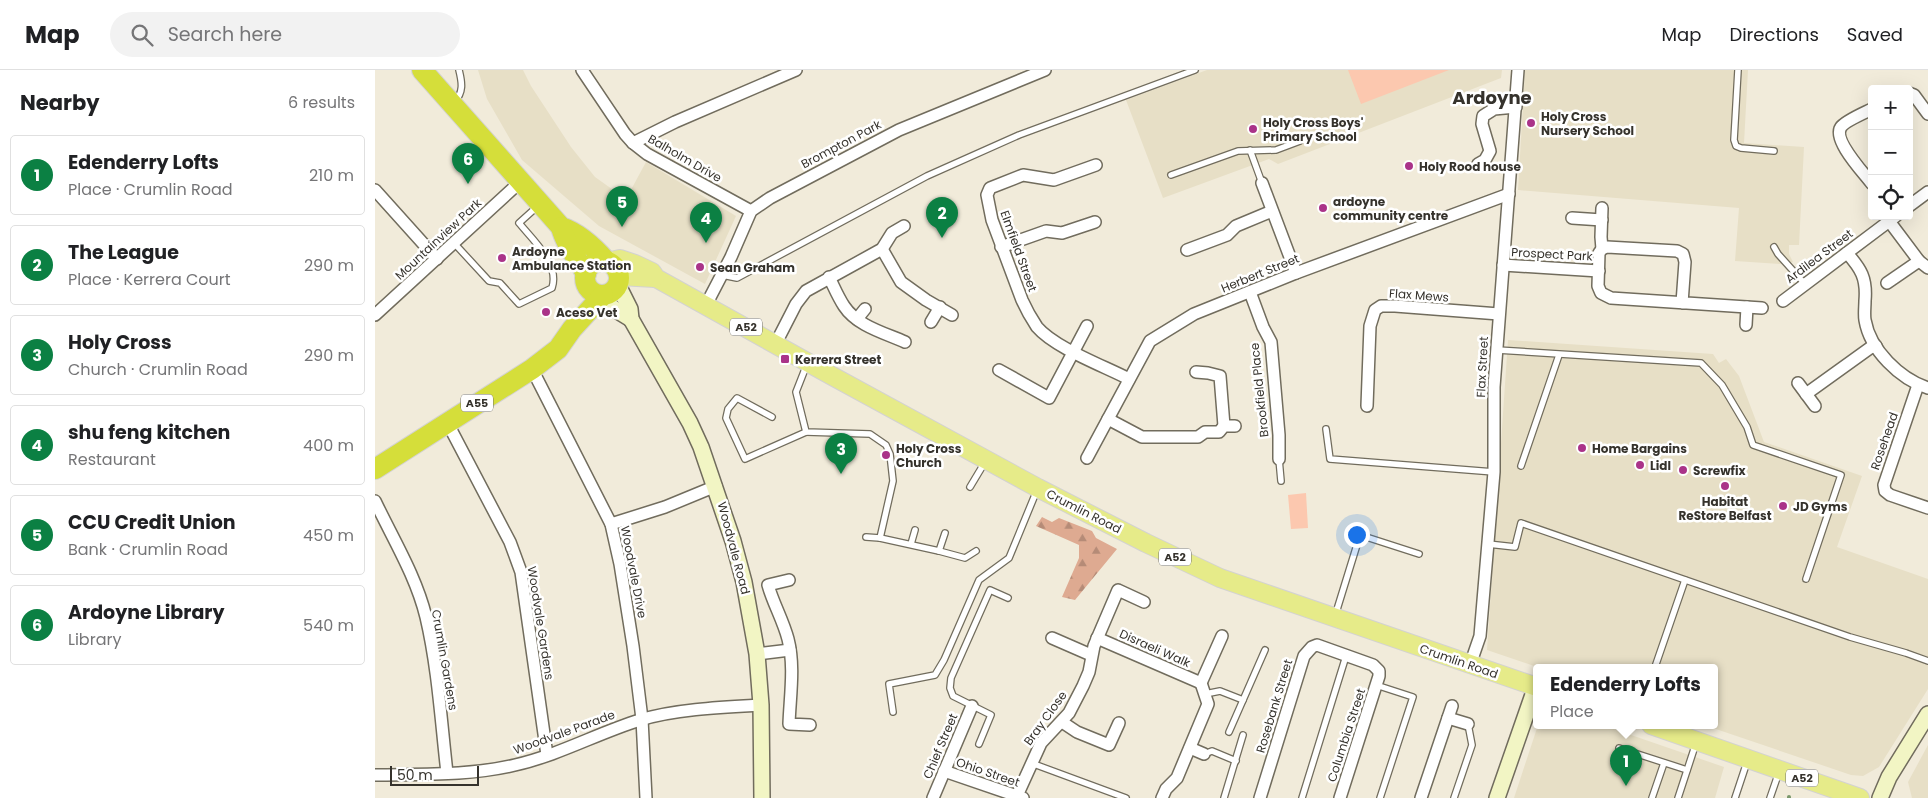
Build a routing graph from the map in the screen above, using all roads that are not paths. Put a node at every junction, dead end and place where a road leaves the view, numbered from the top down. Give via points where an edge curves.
1 (422, 70) edge
2 (459, 70) edge
3 (581, 70) edge
4 (796, 70) edge
5 (1045, 70) edge
6 (1195, 70) edge
7 (1518, 70) edge
8 (1738, 70) edge
9 (1913, 95) edge
10 (452, 104) junction
11 (1516, 106) junction
12 (1868, 112) edge
13 (1928, 114) edge
14 (1300, 142) dead end
15 (633, 143) junction
16 (1250, 150) junction
17 (1774, 151) dead end
18 (1478, 164) dead end
19 (1096, 165) dead end
20 (1171, 175) dead end
21 (1868, 179) edge
22 (520, 182) junction
23 (1262, 184) joint
24 (375, 190) edge
25 (1928, 192) edge
26 (1509, 194) junction
27 (1913, 203) edge
28 (540, 204) junction
29 (1602, 208) dead end
30 (751, 211) junction
31 (1272, 211) junction
32 (1572, 218) dead end
33 (1602, 220) junction
34 (1891, 220) edge
35 (1895, 220) edge
36 (1095, 222) dead end
37 (904, 226) dead end
38 (561, 227) junction
39 (454, 243) junction
40 (883, 247) junction
41 (1001, 247) junction
42 (1774, 247) dead end
43 (1602, 248) junction
44 (1187, 250) dead end
45 (1847, 253) junction
46 (437, 259) junction
47 (1923, 264) edge
48 (1503, 266) junction
49 (1599, 271) junction
50 (1296, 273) junction
51 (722, 274) junction
52 (585, 276) junction
53 (829, 277) junction
54 (610, 282) junction
55 (1887, 283) dead end
56 (1805, 284) junction
57 (1251, 292) junction
58 (1783, 301) dead end
59 (1683, 303) junction
60 (706, 305) junction
61 (1747, 307) junction
62 (940, 308) junction
63 (1762, 308) dead end
64 (865, 310) dead end
65 (1499, 314) junction
66 (375, 315) edge
67 (952, 315) dead end
68 (857, 319) junction
69 (931, 322) dead end
70 (1747, 325) dead end
71 (1087, 326) dead end
72 (572, 329) junction
73 (905, 342) dead end
74 (776, 343) junction
75 (1876, 346) junction
76 (1497, 350) junction
77 (1074, 352) junction
78 (1559, 355) junction
79 (808, 362) junction
80 (532, 369) junction
81 (999, 370) dead end
82 (1196, 372) dead end
83 (1129, 379) junction
84 (1798, 383) dead end
85 (1923, 386) edge
86 (1806, 394) junction
87 (1367, 406) dead end
88 (1815, 406) dead end
89 (772, 417) dead end
90 (1108, 419) junction
91 (447, 422) junction
92 (1326, 429) dead end
93 (806, 432) junction
94 (1087, 458) dead end
95 (1279, 459) joint
96 (986, 460) junction
97 (1521, 466) dead end
98 (375, 469) edge
99 (1494, 472) junction
100 (1281, 481) dead end
101 (716, 486) junction
102 (970, 487) dead end
103 (1038, 488) junction
104 (375, 501) edge
105 (1928, 508) edge
106 (611, 524) junction
107 (915, 530) dead end
108 (945, 533) dead end
109 (866, 537) dead end
110 (880, 538) junction
111 (911, 544) junction
112 (1488, 544) junction
113 (939, 551) junction
114 (976, 551) dead end
115 (1419, 554) dead end
116 (1806, 579) dead end
117 (789, 580) dead end
118 (1685, 580) junction
119 (1008, 598) dead end
120 (1144, 602) dead end
121 (1334, 618) junction
122 (1222, 636) dead end
123 (1052, 638) dead end
124 (1097, 638) junction
125 (790, 650) junction
126 (1265, 650) dead end
127 (757, 654) junction
128 (1091, 655) junction
129 (1346, 656) junction
130 (1928, 661) edge
131 (1656, 664) edge
132 (1470, 665) junction
133 (1377, 682) junction
134 (1533, 686) edge
135 (1203, 688) junction
136 (1533, 698) edge
137 (1243, 700) junction
138 (761, 705) junction
139 (972, 706) junction
140 (1452, 706) dead end
141 (893, 712) dead end
142 (1928, 714) edge
143 (1448, 718) junction
144 (642, 719) junction
145 (1062, 722) junction
146 (1119, 723) dead end
147 (1468, 724) joint
148 (810, 725) dead end
149 (1662, 729) edge
150 (1229, 732) dead end
151 (1243, 735) dead end
152 (1697, 741) junction
153 (979, 744) dead end
154 (1190, 748) junction
155 (1619, 748) dead end
156 (1204, 754) joint
157 (547, 755) junction
158 (1748, 758) junction
159 (1236, 761) junction
160 (1031, 763) junction
161 (1664, 763) junction
162 (1687, 770) junction
163 (1780, 770) junction
164 (944, 771) junction
165 (447, 774) junction
166 (375, 775) edge
167 (1019, 797) edge
168 (646, 798) edge
169 (762, 798) edge
170 (933, 798) edge
171 (1126, 798) edge
172 (1163, 798) edge
173 (1224, 798) edge
174 (1260, 798) edge
175 (1301, 798) edge
176 (1340, 798) edge
177 (1380, 798) edge
178 (1421, 798) edge
179 (1454, 798) edge
180 (1497, 798) edge
181 (1652, 798) edge
182 (1678, 798) edge
183 (1735, 798) edge
184 (1770, 798) edge
185 (1860, 798) edge
186 (1880, 798) edge

1 - 10 highway
2 - 10 lane via 462,88 460,97
3 - 15 street, Balholm Drive
4 - 15 street
5 - 30 street, Brompton Park via 899,130 769,198
6 - 51 lane via 1019,135 927,176 737,278
7 - 11 street, Flax Street
8 - 17 lane via 1736,146
9 - 13 street
10 - 22 highway
11 - 18 street via 1494,109 1483,116 1482,124 1490,152
11 - 26 street, Flax Street
12 - 21 street via 1843,125 1839,132 1840,141
14 - 16 lane via 1276,150
15 - 30 street, Balholm Drive via 647,154
16 - 20 lane via 1238,151
16 - 23 lane
19 - 41 street, Elmfield Street via 1054,180 1023,175 990,188 987,195
22 - 28 highway
22 - 39 street, Mountainview Park
23 - 31 street
24 - 46 street
25 - 27 street
26 - 48 street, Flax Street
26 - 50 street, Herbert Street
28 - 38 highway
28 - 39 lane via 519,224 539,246 552,268 554,282 552,288 528,301 519,304 500,283 489,281
29 - 33 street, Prospect Park
30 - 51 street
31 - 44 street via 1236,226 1227,236
31 - 50 street
32 - 33 street
33 - 43 street, Prospect Park
34 - 45 street, Ardilea Street
35 - 47 street
36 - 41 street via 1062,232 1046,231
37 - 40 street via 892,233
38 - 52 highway
38 - 54 highway via 572,231
39 - 46 street, Mountainview Park
40 - 53 street
40 - 62 street via 901,282
41 - 77 street, Elmfield Street via 1027,312 1046,334
42 - 56 lane
43 - 49 street, Prospect Park
43 - 59 street, Prospect Park via 1632,247 1683,254
45 - 56 street, Ardilea Street
45 - 75 street, Rosehead via 1865,279 1864,319
46 - 66 street, Mountainview Park
47 - 55 street
48 - 49 street, Prospect Park
48 - 65 street, Flax Street
49 - 59 street, Prospect Park via 1601,293 1611,298
50 - 57 street, Herbert Street
51 - 60 street
52 - 54 highway via 592,292
52 - 54 highway via 594,263
52 - 72 highway, A55 via 581,305
53 - 68 street via 844,307
53 - 74 street via 806,290
54 - 60 main road, Crumlin Road / A52 via 656,278
54 - 72 highway, A55
54 - 101 main road, Woodvale Road via 630,309 631,319 690,423
56 - 58 street, Ardilea Street
57 - 83 street, Herbert Street via 1194,314 1150,341
57 - 95 street, Brookfield Place via 1271,342
59 - 61 street, Prospect Park
60 - 74 main road, Crumlin Road / A52
61 - 63 street, Prospect Park
61 - 70 street
62 - 67 street
62 - 69 street
64 - 68 street
65 - 76 street, Flax Street
65 - 87 street, Flax Mews via 1395,306 1381,306 1375,310 1370,326
68 - 73 street
71 - 77 street
72 - 80 highway, A55 via 557,349
74 - 79 main road, Crumlin Road / A52
75 - 85 street, Rosehead via 1904,376
75 - 86 street
76 - 78 lane
76 - 99 street, Flax Street
77 - 81 street via 1049,398
77 - 83 street, Elmfield Street
78 - 97 lane
78 - 116 lane via 1701,364 1722,385 1747,427 1753,445 1841,476
79 - 93 lane via 796,392
79 - 96 main road, Crumlin Road / A52
80 - 91 highway, A55
80 - 106 street, Woodvale Drive
82 - 90 street via 1220,376 1229,426 1219,432 1205,432 1198,437 1142,437
83 - 90 street, Herbert Street
84 - 86 street
85 - 105 street, Rosehead via 1884,485 1890,495
86 - 88 street
89 - 93 lane via 737,398 728,409 726,418 745,459
90 - 94 street, Herbert Street
91 - 98 highway, A55
91 - 157 street, Woodvale Gardens via 510,542 521,572
92 - 99 lane via 1330,459
93 - 110 lane via 870,434 887,445 893,481
95 - 100 lane
96 - 102 lane
96 - 103 main road, Crumlin Road / A52
99 - 112 street, Flax Street
101 - 106 street
101 - 127 main road, Woodvale Road via 744,582
103 - 121 main road, Crumlin Road / A52 via 1221,578
103 - 141 lane via 1009,558 979,580 935,675 889,684
104 - 165 street, Crumlin Gardens via 415,583 426,616 438,683
106 - 144 street, Woodvale Drive via 621,564
107 - 111 lane
108 - 113 lane
109 - 110 lane
110 - 111 lane
111 - 113 lane
112 - 118 lane via 1515,547 1521,523
112 - 132 street, Flax Street via 1480,636
113 - 114 lane via 965,558
115 - 121 lane via 1360,535
117 - 125 street via 768,585
118 - 130 lane
118 - 131 lane
119 - 139 lane via 990,590 951,678 949,688 953,696
120 - 124 street, Bray Close via 1117,590
121 - 132 main road, Crumlin Road / A52
122 - 135 street
123 - 128 street
124 - 128 street, Bray Close
124 - 135 street, Disraeli Walk
125 - 127 street
125 - 148 street via 789,724
126 - 137 lane
127 - 138 main road, Woodvale Road
128 - 145 street, Bray Close via 1083,686
129 - 133 street, Rosebank Street via 1377,667
129 - 174 street, Rosebank Street via 1317,646 1307,651
129 - 175 lane
132 - 134 main road, Crumlin Road / A52
133 - 176 street, Columbia Street
133 - 177 lane via 1413,697
135 - 137 lane
135 - 154 street via 1208,704
136 - 180 main road
137 - 150 lane
138 - 144 street, Woodvale Parade via 722,707
138 - 169 main road, Woodvale Road
139 - 153 lane via 991,715
139 - 164 street, Chief Street
140 - 143 street
142 - 186 main road via 1889,777
143 - 147 street
143 - 178 street
144 - 157 street, Woodvale Parade
144 - 168 street, Woodvale Drive
145 - 146 street via 1109,745
145 - 160 street, Bray Close via 1041,743
147 - 179 lane via 1471,745
149 - 152 main road, A52
151 - 159 lane
152 - 158 main road, A52
152 - 162 lane
154 - 156 street
154 - 172 street via 1177,778 1166,789
155 - 161 lane
156 - 159 lane via 1212,751
157 - 165 street, Woodvale Parade via 517,765
158 - 163 main road, A52
158 - 183 lane
159 - 173 lane
160 - 167 street, Bray Close
160 - 171 lane
161 - 162 lane
161 - 181 lane
162 - 182 lane
163 - 184 lane
163 - 185 main road, A52
164 - 167 street, Ohio Street
164 - 170 street, Chief Street
165 - 166 street, Woodvale Parade

